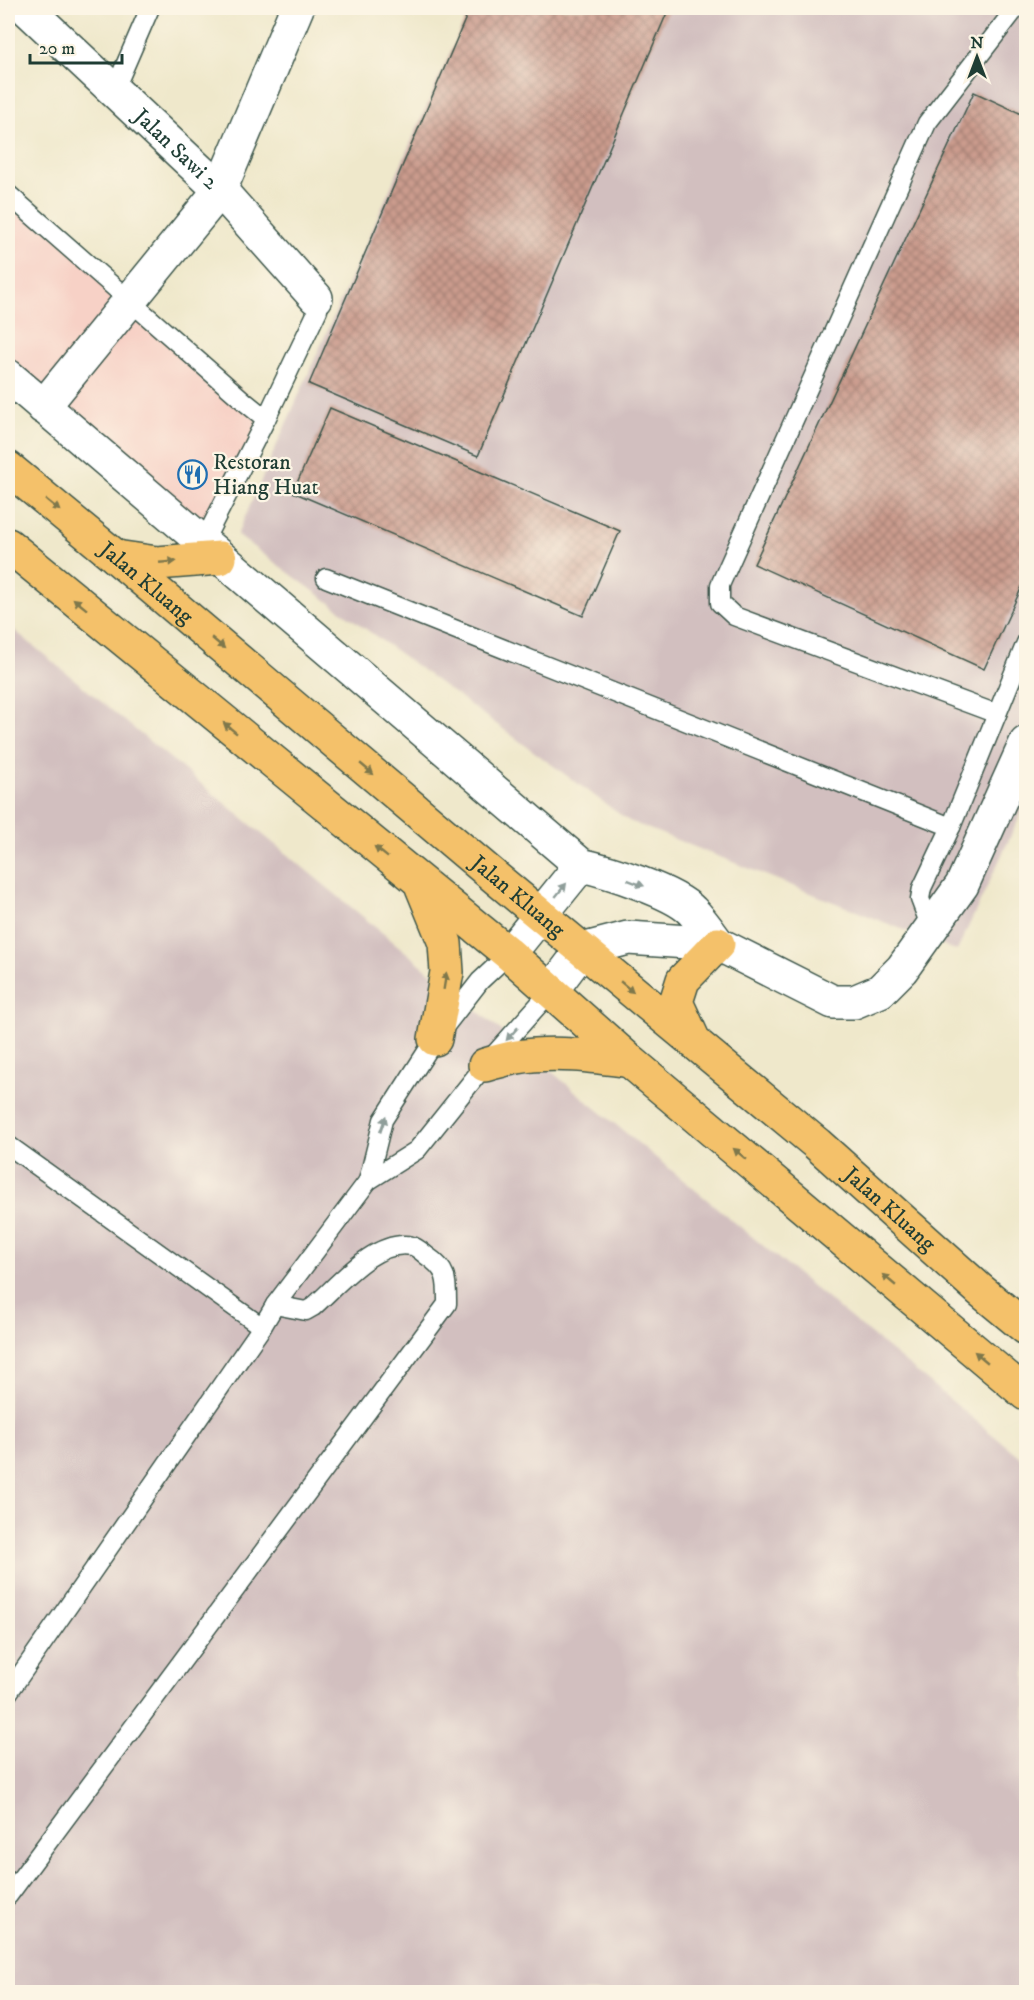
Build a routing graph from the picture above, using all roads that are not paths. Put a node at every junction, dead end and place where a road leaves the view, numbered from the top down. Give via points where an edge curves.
1 (26, 8) edge
2 (150, 8) edge
3 (297, 8) edge
4 (1016, 8) edge
5 (114, 91) junction
6 (220, 190) junction
7 (8, 194) edge
8 (316, 298) joint
9 (130, 302) junction
10 (8, 376) edge
11 (43, 407) junction
12 (266, 419) junction
13 (8, 468) edge
14 (8, 545) edge
15 (212, 551) junction
16 (117, 557) junction
17 (326, 578) dead end
18 (1026, 643) edge
19 (997, 714) junction
20 (1026, 743) edge
21 (951, 827) junction
22 (581, 865) junction
23 (421, 884) junction
24 (541, 914) junction
25 (931, 928) junction
26 (718, 944) junction
27 (582, 950) junction
28 (509, 954) junction
29 (550, 991) junction
30 (435, 1039) junction
31 (696, 1045) junction
32 (630, 1061) junction
33 (484, 1065) junction
34 (8, 1145) edge
35 (368, 1181) junction
36 (275, 1305) junction
37 (262, 1327) junction
38 (1026, 1328) edge
39 (1026, 1394) edge
40 (8, 1693) edge
41 (8, 1896) edge

1 - 5 street, Jalan Sawi 2
2 - 5 lane
3 - 6 street
4 - 19 lane via 927,123 720,585 720,603 734,616
5 - 6 street, Jalan Sawi 2
6 - 8 street, Jalan Sawi 2
6 - 9 street
7 - 9 lane
8 - 12 lane via 318,310
9 - 11 street
9 - 12 lane
10 - 11 street
11 - 15 street
12 - 15 lane
13 -> 16 highway, Jalan Kluang
23 -> 14 highway
16 -> 15 highway via 157,563
15 - 22 street
16 -> 24 highway, Jalan Kluang
17 - 21 lane
18 - 19 lane
19 - 21 lane
20 - 25 street via 962,885
21 - 25 lane via 922,888 920,899
24 -> 22 street
22 -> 26 street via 675,898 692,910
23 - 28 highway
30 -> 23 highway via 447,972 445,943
24 - 27 highway, Jalan Kluang
24 - 28 street
25 - 26 street via 902,969 880,991 854,1002 833,1002
26 - 27 street via 628,938
26 - 31 highway via 683,980 676,1002
27 - 29 street
27 -> 31 highway, Jalan Kluang
28 - 29 highway
28 - 30 lane via 480,981
29 - 32 highway
29 -> 33 lane
35 -> 30 lane via 383,1120
31 - 38 highway, Jalan Kluang via 817,1144
32 - 33 highway via 547,1055
39 -> 32 highway
33 - 35 lane via 417,1150
34 - 37 lane
35 - 36 lane
36 - 37 lane
36 - 41 lane via 306,1311 370,1255 390,1246 414,1246 440,1264 447,1279 447,1304
37 - 40 lane

